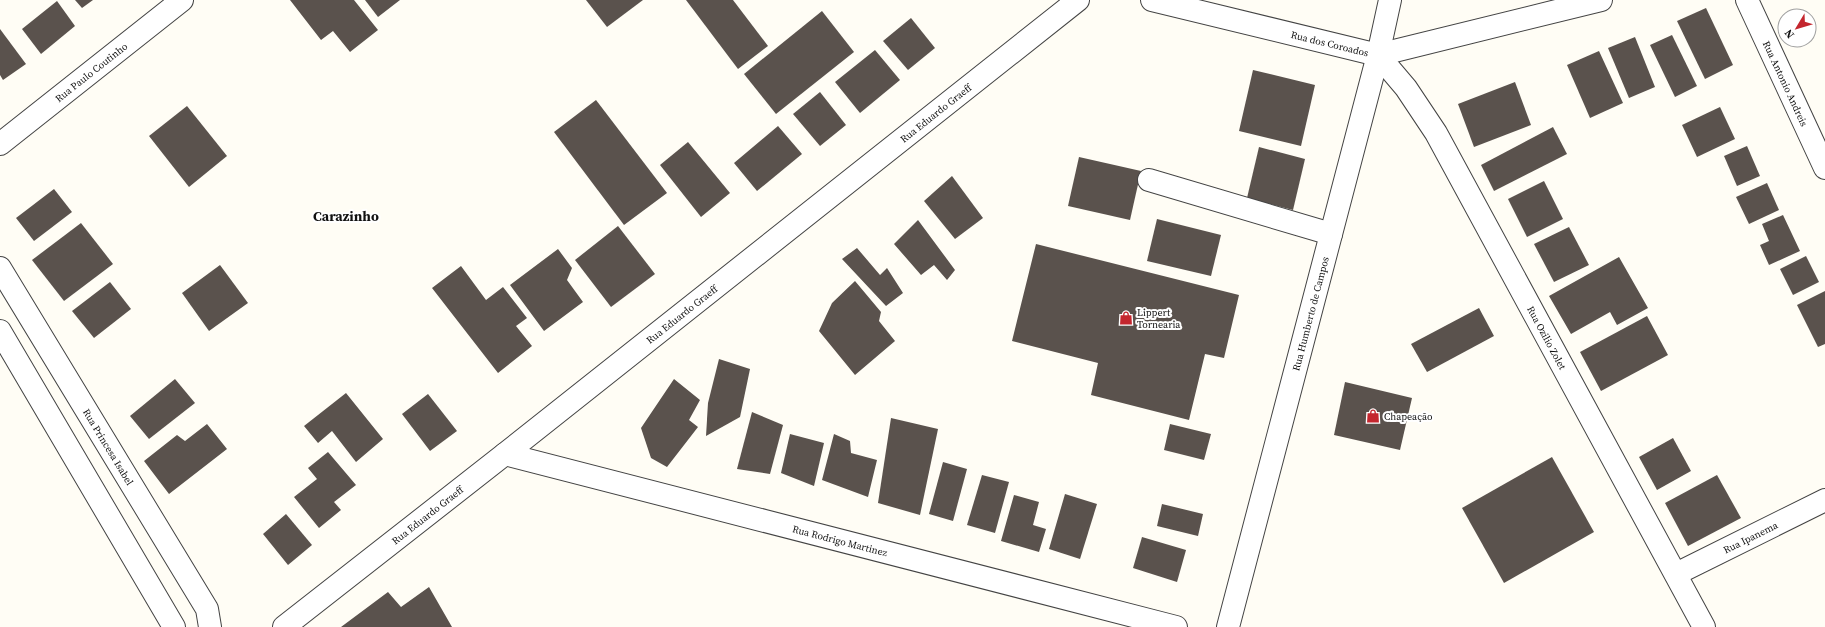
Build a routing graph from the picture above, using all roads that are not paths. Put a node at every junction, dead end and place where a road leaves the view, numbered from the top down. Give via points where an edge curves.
1 (182, 0) edge
2 (1078, 0) edge
3 (1152, 0) edge
4 (1390, 0) edge
5 (1601, 0) edge
6 (1746, 0) edge
7 (1378, 55) junction
8 (0, 144) edge
9 (1825, 168) edge
10 (1149, 180) dead end
11 (1331, 234) junction
12 (0, 268) edge
13 (0, 331) edge
14 (505, 454) junction
15 (1825, 500) edge
16 (1676, 574) junction
17 (174, 627) edge
18 (210, 627) edge
19 (284, 627) edge
20 (1176, 627) edge
21 (1228, 627) edge
22 (1704, 627) edge

1 - 8 street, Rua Paulo Coutinho
2 - 14 street, Rua Eduardo Graeff
3 - 7 street, Rua dos Coroados
4 - 7 street, Rua Humberto de Campos
5 - 7 street, Rua dos Coroados
6 - 9 street, Rua Antonio Andreis
7 - 11 street, Rua Humberto de Campos
7 - 16 street, Rua Ozilio Zolet via 1406,88 1436,133
10 - 11 street
11 - 21 street, Rua Humberto de Campos
12 - 18 street, Rua Princesa Isabel via 207,609
13 - 17 street
14 - 19 street, Rua Eduardo Graeff
14 - 20 street, Rua Rodrigo Martinez
15 - 16 street, Rua Ipanema
16 - 22 street, Rua Ozilio Zolet

